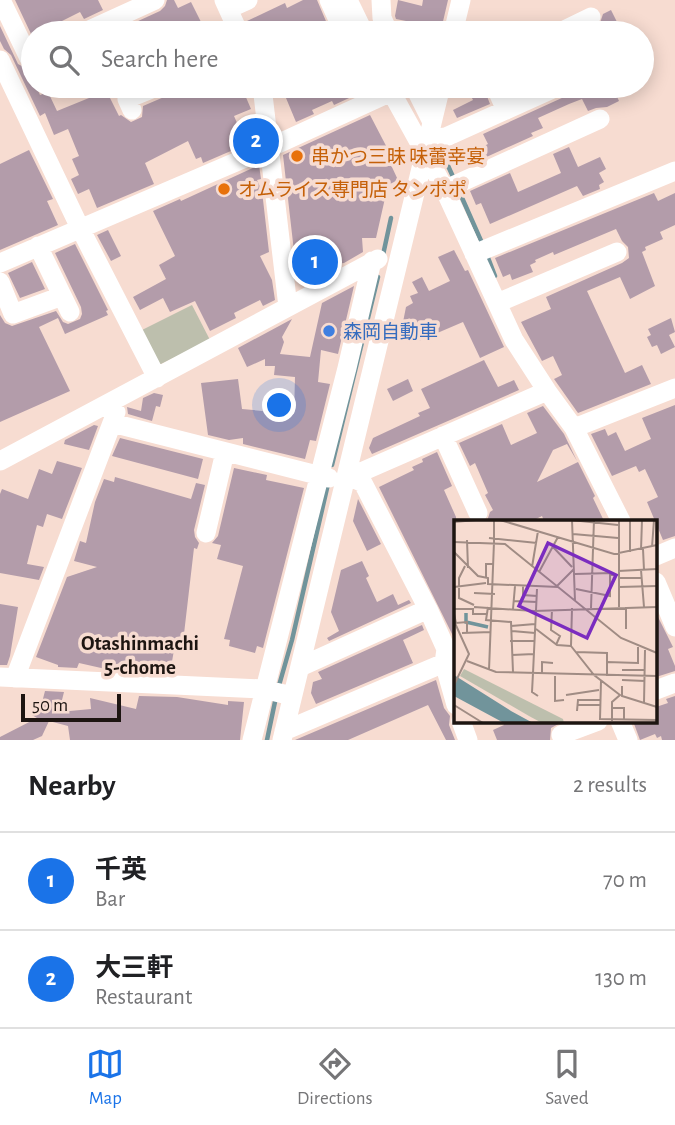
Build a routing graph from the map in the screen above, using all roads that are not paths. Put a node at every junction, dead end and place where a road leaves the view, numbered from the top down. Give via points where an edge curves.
1 (1, 0) edge
2 (155, 0) edge
3 (248, 0) edge
4 (329, 0) edge
5 (461, 0) edge
6 (226, 4) edge
7 (356, 16) edge
8 (384, 17) edge
9 (590, 17) dead end
10 (109, 21) edge
11 (234, 21) edge
12 (339, 21) edge
13 (456, 21) edge
14 (582, 21) edge
15 (21, 41) edge
16 (0, 60) edge
17 (129, 98) edge
18 (264, 98) edge
19 (367, 98) edge
20 (388, 98) edge
21 (417, 98) edge
22 (440, 98) edge
23 (500, 98) edge
24 (532, 98) edge
25 (132, 110) dead end
26 (506, 110) junction
27 (600, 118) dead end
28 (428, 139) junction
29 (271, 147) junction
30 (675, 171) edge
31 (452, 187) junction
32 (80, 228) junction
33 (38, 246) junction
34 (481, 251) junction
35 (617, 252) dead end
36 (384, 261) junction
37 (0, 263) edge
38 (0, 282) edge
39 (502, 301) junction
40 (288, 307) junction
41 (157, 378) junction
42 (358, 379) junction
43 (675, 387) edge
44 (547, 391) junction
45 (120, 398) junction
46 (112, 424) junction
47 (574, 428) junction
48 (443, 436) junction
49 (226, 452) junction
50 (0, 461) edge
51 (339, 477) junction
52 (478, 513) dead end
53 (620, 520) edge
54 (206, 533) dead end
55 (318, 540) junction
56 (675, 548) edge
57 (658, 555) edge
58 (311, 565) junction
59 (658, 587) edge
60 (304, 594) junction
61 (428, 609) junction
62 (675, 627) edge
63 (449, 652) edge
64 (300, 667) junction
65 (7, 678) edge
66 (675, 683) edge
67 (658, 689) edge
68 (454, 690) edge
69 (279, 693) junction
70 (461, 722) edge
71 (594, 722) edge
72 (620, 722) edge
73 (560, 732) edge
74 (283, 736) edge
75 (252, 740) edge
76 (467, 740) edge
77 (628, 740) edge

1 - 15 street
2 - 10 street
3 - 6 street
4 - 12 street
5 - 13 street
6 - 11 street
7 - 8 street
9 - 14 street
16 - 32 street
17 - 25 street
18 - 29 street
19 - 29 street
20 - 28 street
21 - 28 street
22 - 28 street
23 - 26 street
24 - 26 street
26 - 28 street via 446,137
27 - 31 street
28 - 31 street
28 - 36 street
29 - 32 street
29 - 40 street
30 - 34 street
31 - 34 street
32 - 33 street
32 - 41 street
33 - 37 street
33 - 38 street via 66,304 13,314
34 - 39 street
35 - 39 street
36 - 40 street
36 - 42 street
36 - 42 street
39 - 44 street via 514,340
40 - 41 street
41 - 45 street
42 - 51 street
42 - 51 street
43 - 47 street
44 - 47 street
44 - 48 street
45 - 46 street
45 - 50 street
46 - 49 street
46 - 65 street
47 - 53 street
48 - 51 street
48 - 52 street
49 - 51 street
49 - 54 street
51 - 55 street
51 - 61 street via 363,483
55 - 58 street
55 - 58 street
56 - 57 street
58 - 60 street
58 - 60 street
59 - 62 street
60 - 64 street
60 - 69 street
61 - 63 street
61 - 64 street
63 - 68 street
63 - 74 street
64 - 69 street
65 - 69 street
66 - 67 street
69 - 74 street
69 - 75 street
70 - 76 street
71 - 73 street
72 - 77 street

